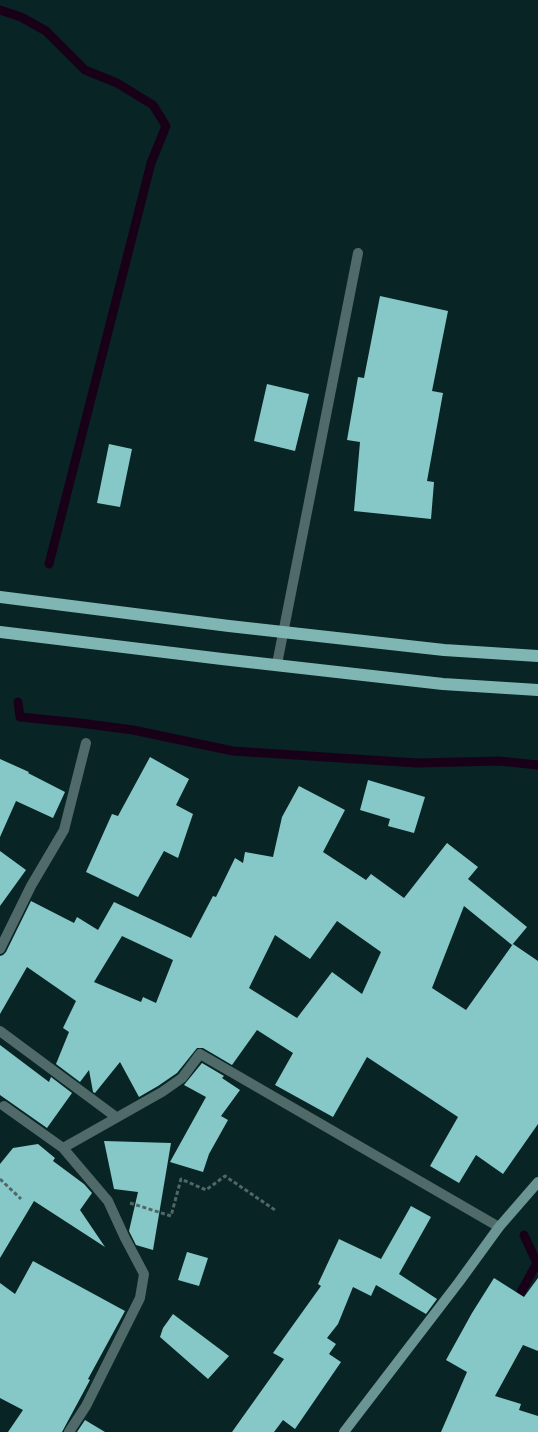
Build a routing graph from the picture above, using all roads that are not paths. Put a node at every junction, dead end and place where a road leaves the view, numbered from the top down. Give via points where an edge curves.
1 (358, 253) dead end
2 (0, 598) edge
3 (0, 632) edge
4 (283, 632) junction
5 (538, 656) edge
6 (277, 664) junction
7 (538, 690) edge
8 (86, 742) dead end
9 (0, 949) edge
10 (0, 1031) edge
11 (1, 1106) edge
12 (116, 1117) junction
13 (63, 1148) junction
14 (538, 1182) edge
15 (499, 1227) junction
16 (69, 1432) edge
17 (344, 1432) edge

1 - 4 street
2 - 4 main road
3 - 6 main road
4 - 5 main road via 444,650
4 - 6 street
6 - 7 main road via 443,684
8 - 9 street via 64,830
10 - 12 street
11 - 13 street
12 - 13 street
12 - 15 street via 182,1078 200,1054
13 - 16 street via 108,1201 144,1274 140,1298 86,1406
14 - 15 street
15 - 17 street

